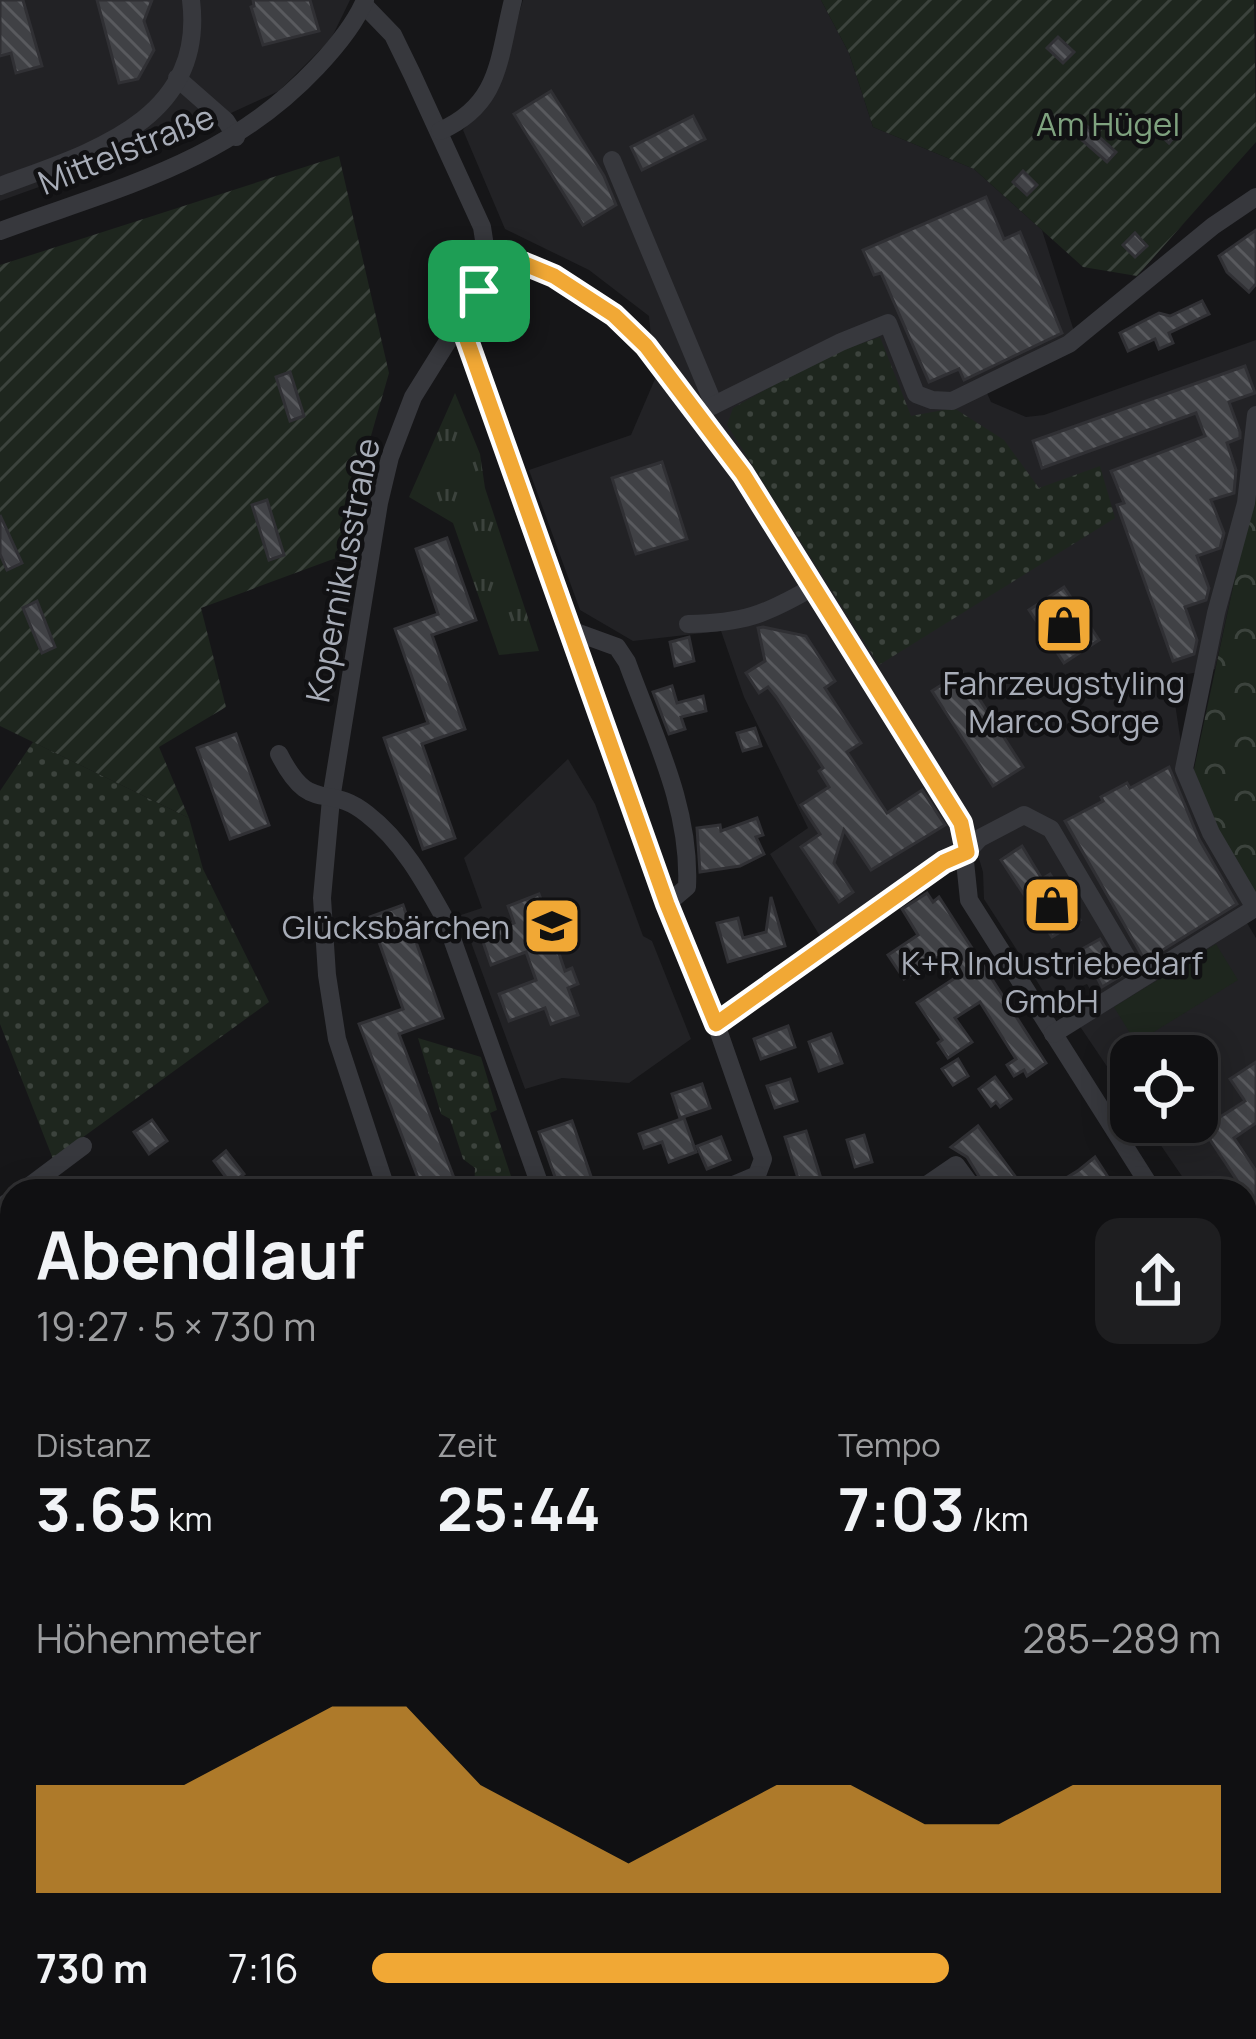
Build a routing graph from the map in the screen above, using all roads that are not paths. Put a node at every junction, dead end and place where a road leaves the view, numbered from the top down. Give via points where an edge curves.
1 (191, 0) edge
2 (513, 0) edge
3 (365, 3) edge
4 (177, 78) junction
5 (440, 131) junction
6 (236, 137) junction
7 (612, 160) dead end
8 (0, 186) edge
9 (1256, 197) edge
10 (0, 231) edge
11 (487, 259) junction
12 (461, 323) junction
13 (706, 409) junction
14 (1256, 415) edge
15 (813, 587) junction
16 (688, 624) dead end
17 (573, 631) junction
18 (279, 754) dead end
19 (331, 799) junction
20 (967, 852) junction
21 (667, 904) junction
22 (1138, 979) junction
23 (716, 1024) junction
24 (1053, 1034) junction
25 (83, 1146) dead end
26 (38, 1179) edge
27 (383, 1179) edge
28 (538, 1179) edge
29 (761, 1179) edge
30 (936, 1179) edge
31 (966, 1179) edge
32 (1145, 1179) edge

1 - 4 street via 189,47
2 - 5 street via 481,105
3 - 5 street via 393,35
3 - 6 street, Mittelstraße via 289,97
4 - 6 street
4 - 8 street via 161,104 118,140
5 - 11 street via 482,226
6 - 10 street, Mittelstraße
7 - 13 street
9 - 13 street via 1069,344 952,401 916,394 888,323
11 - 12 street, Kopernikusstraße
11 - 13 street via 525,264 578,290 614,315
12 - 17 street
12 - 19 street, Kopernikusstraße via 413,397 390,457
13 - 15 street
14 - 22 street via 1246,503 1184,770 1255,908
15 - 16 street via 767,614
15 - 20 street via 961,823
17 - 21 street
17 - 21 street via 616,647 627,662 679,805 688,887
18 - 19 street via 299,788
19 - 27 street, Kopernikusstraße via 322,898 329,994
19 - 28 street via 368,814 398,845 445,919
20 - 22 street via 1024,815 1052,829
20 - 23 street
20 - 24 street via 969,899
21 - 23 street
22 - 24 street
23 - 29 street via 763,1159
24 - 32 street
25 - 26 street
30 - 31 street via 956,1165

